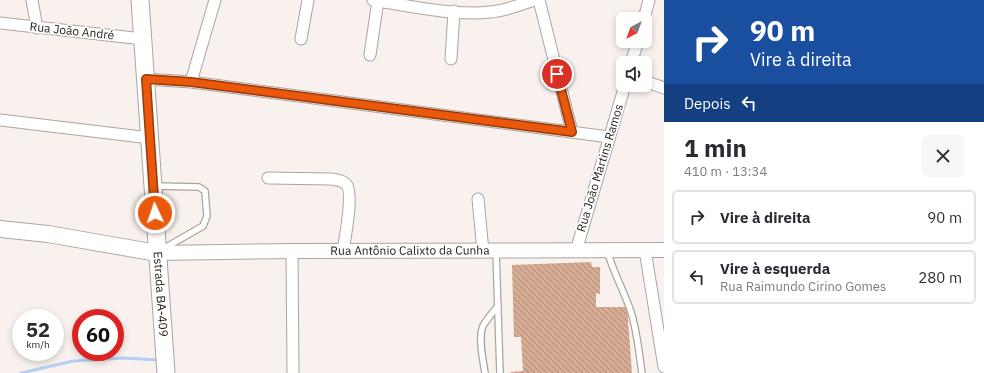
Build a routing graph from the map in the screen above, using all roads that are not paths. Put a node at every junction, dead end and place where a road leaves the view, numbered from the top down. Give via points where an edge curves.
1 (32, 0) edge
2 (140, 0) edge
3 (216, 0) edge
4 (308, 0) edge
5 (376, 0) edge
6 (534, 0) edge
7 (539, 0) edge
8 (649, 0) edge
9 (454, 11) junction
10 (646, 12) edge
11 (0, 23) edge
12 (37, 28) junction
13 (301, 38) dead end
14 (143, 39) junction
15 (370, 56) dead end
16 (450, 59) dead end
17 (146, 79) junction
18 (191, 82) junction
19 (652, 84) edge
20 (664, 88) edge
21 (623, 92) edge
22 (0, 120) edge
23 (572, 132) junction
24 (150, 138) junction
25 (609, 138) junction
26 (268, 178) dead end
27 (153, 186) junction
28 (478, 199) dead end
29 (0, 228) edge
30 (607, 250) junction
31 (645, 250) junction
32 (664, 250) edge
33 (292, 251) junction
34 (343, 251) junction
35 (489, 251) junction
36 (576, 251) junction
37 (157, 253) junction
38 (498, 306) junction
39 (664, 367) edge
40 (166, 373) edge
41 (293, 373) edge
42 (485, 373) edge
43 (500, 373) edge
44 (642, 373) edge

1 - 12 street
2 - 14 main road, Estrada BA-409
3 - 18 street
4 - 13 street
5 - 9 street
5 - 15 street
6 - 9 street via 489,12
7 - 23 street
8 - 10 street
9 - 16 street
11 - 12 street, Rua João André
12 - 14 street, Rua João André
14 - 17 main road, Estrada BA-409
17 - 18 street
17 - 24 main road, Estrada BA-409
18 - 23 street
19 - 20 street
21 - 25 street, Rua João Martins Ramos
22 - 24 street
23 - 25 street
24 - 27 main road, Estrada BA-409
25 - 36 street, Rua João Martins Ramos
26 - 34 street via 331,179 347,185 349,201
27 - 37 main road, Estrada BA-409
27 - 37 lane via 199,186 205,192 207,216 202,226
28 - 35 street
29 - 37 main road
30 - 31 street, Rua Antônio Calixto da Cunha
30 - 36 street, Rua Antônio Calixto da Cunha
30 - 44 lane via 631,312
31 - 32 street, Rua Antônio Calixto da Cunha
31 - 39 street
33 - 34 street, Rua Antônio Calixto da Cunha
33 - 37 street, Rua Antônio Calixto da Cunha
33 - 41 street
34 - 35 street, Rua Antônio Calixto da Cunha
35 - 36 street, Rua Antônio Calixto da Cunha
35 - 38 lane
37 - 40 main road, Estrada BA-409
38 - 42 lane via 482,330
38 - 43 lane

